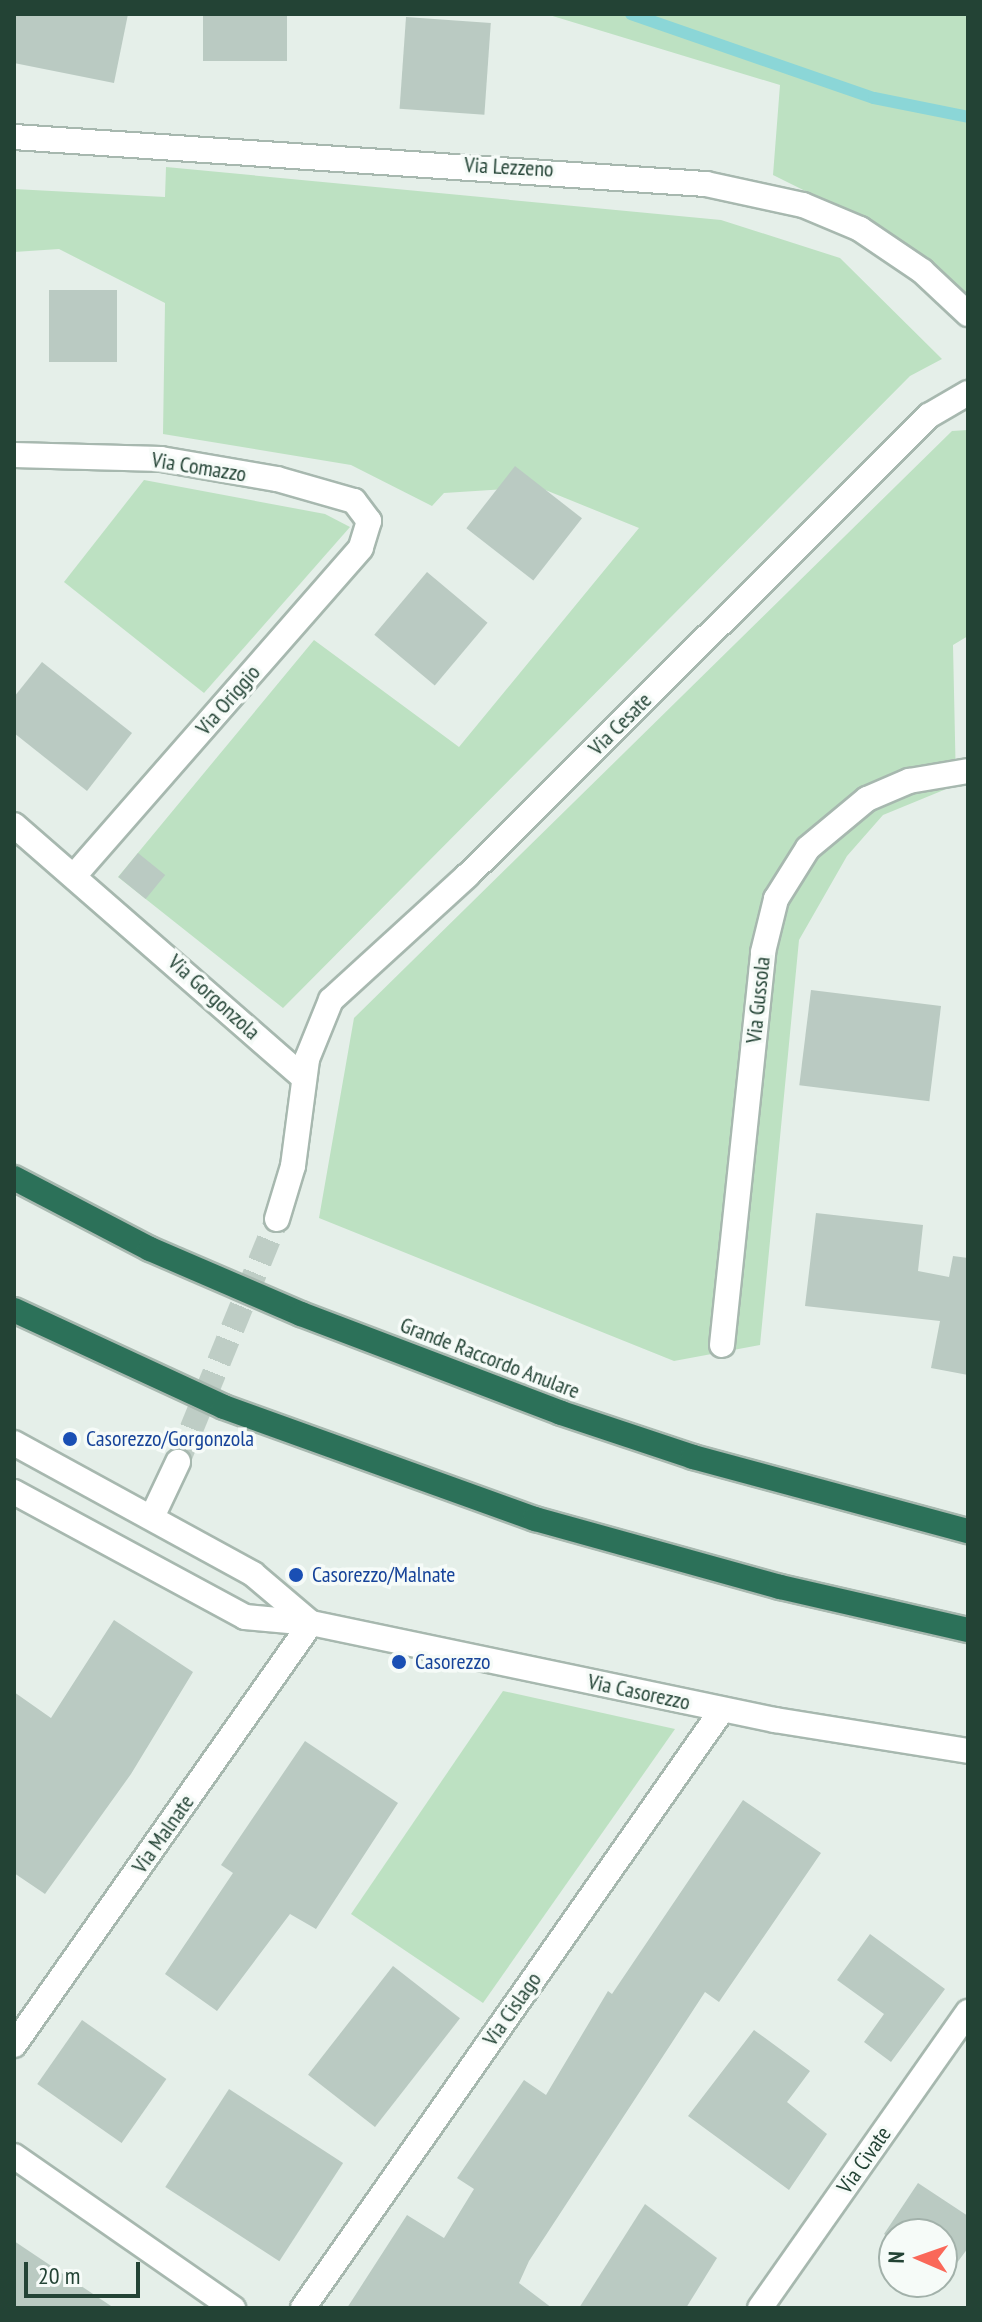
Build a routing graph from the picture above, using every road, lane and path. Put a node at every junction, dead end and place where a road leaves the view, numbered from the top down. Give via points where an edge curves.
1 (14, 137) edge
2 (968, 314) edge
3 (968, 393) edge
4 (14, 455) edge
5 (369, 521) joint
6 (968, 771) edge
7 (14, 825) edge
8 (76, 874) junction
9 (303, 1077) junction
10 (14, 1178) edge
11 (277, 1219) tunnel mouth
12 (14, 1310) edge
13 (722, 1345) dead end
14 (14, 1443) edge
15 (178, 1462) tunnel mouth
16 (14, 1492) edge
17 (152, 1517) junction
18 (968, 1531) edge
19 (311, 1623) junction
20 (968, 1630) edge
21 (722, 1710) junction
22 (968, 1751) edge
23 (968, 2012) edge
24 (14, 2045) edge
25 (14, 2156) edge
26 (233, 2308) edge
27 (303, 2308) edge
28 (760, 2308) edge

1 - 2 street, Via Lezzeno via 637,175 719,186 803,205 860,229 922,271
3 - 9 street, Via Cesate via 930,415 467,876 331,1000 314,1032
4 - 5 street, Via Comazzo via 161,459 277,479 354,501
5 - 8 street, Via Origgio via 361,548
6 - 13 street, Via Gussola via 909,781 867,799 808,848 776,899 763,952
7 - 8 street, Via Gorgonzola
8 - 9 street, Via Gorgonzola
9 - 11 street via 293,1166
10 - 18 highway, Grande Raccordo Anulare via 150,1249 301,1314 547,1408 693,1457
12 - 20 highway via 224,1407 535,1519 780,1587
14 - 17 street, Via Casorezzo
15 - 17 street
16 - 19 street, Via Casorezzo via 235,1614
17 - 19 street, Via Casorezzo via 253,1574
19 - 21 street, Via Casorezzo
19 - 24 street, Via Malnate
21 - 22 street, Via Casorezzo
21 - 27 street, Via Cislago
23 - 28 street, Via Civate
25 - 26 street

